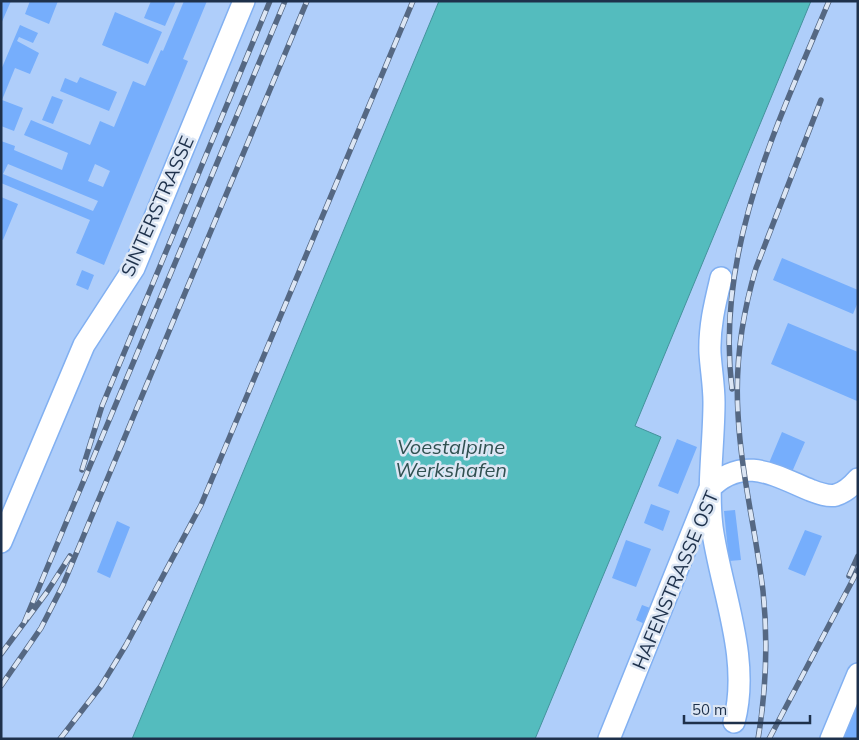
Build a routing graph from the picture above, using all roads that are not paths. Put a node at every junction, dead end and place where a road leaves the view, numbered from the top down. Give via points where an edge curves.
1 (244, 1) edge
2 (721, 278) dead end
3 (858, 479) edge
4 (710, 488) junction
5 (1, 542) edge
6 (858, 674) edge
7 (734, 722) dead end
8 (609, 739) edge
9 (831, 739) edge

1 - 5 street, SINTERSTRASSE via 134,268 84,345
2 - 4 street via 712,314 710,351 714,400
3 - 4 street, HAFENSTRASSE OST via 835,495 820,494 762,470 744,470 721,478
4 - 7 street via 712,526 740,670 740,702
4 - 8 street, HAFENSTRASSE OST
6 - 9 street

